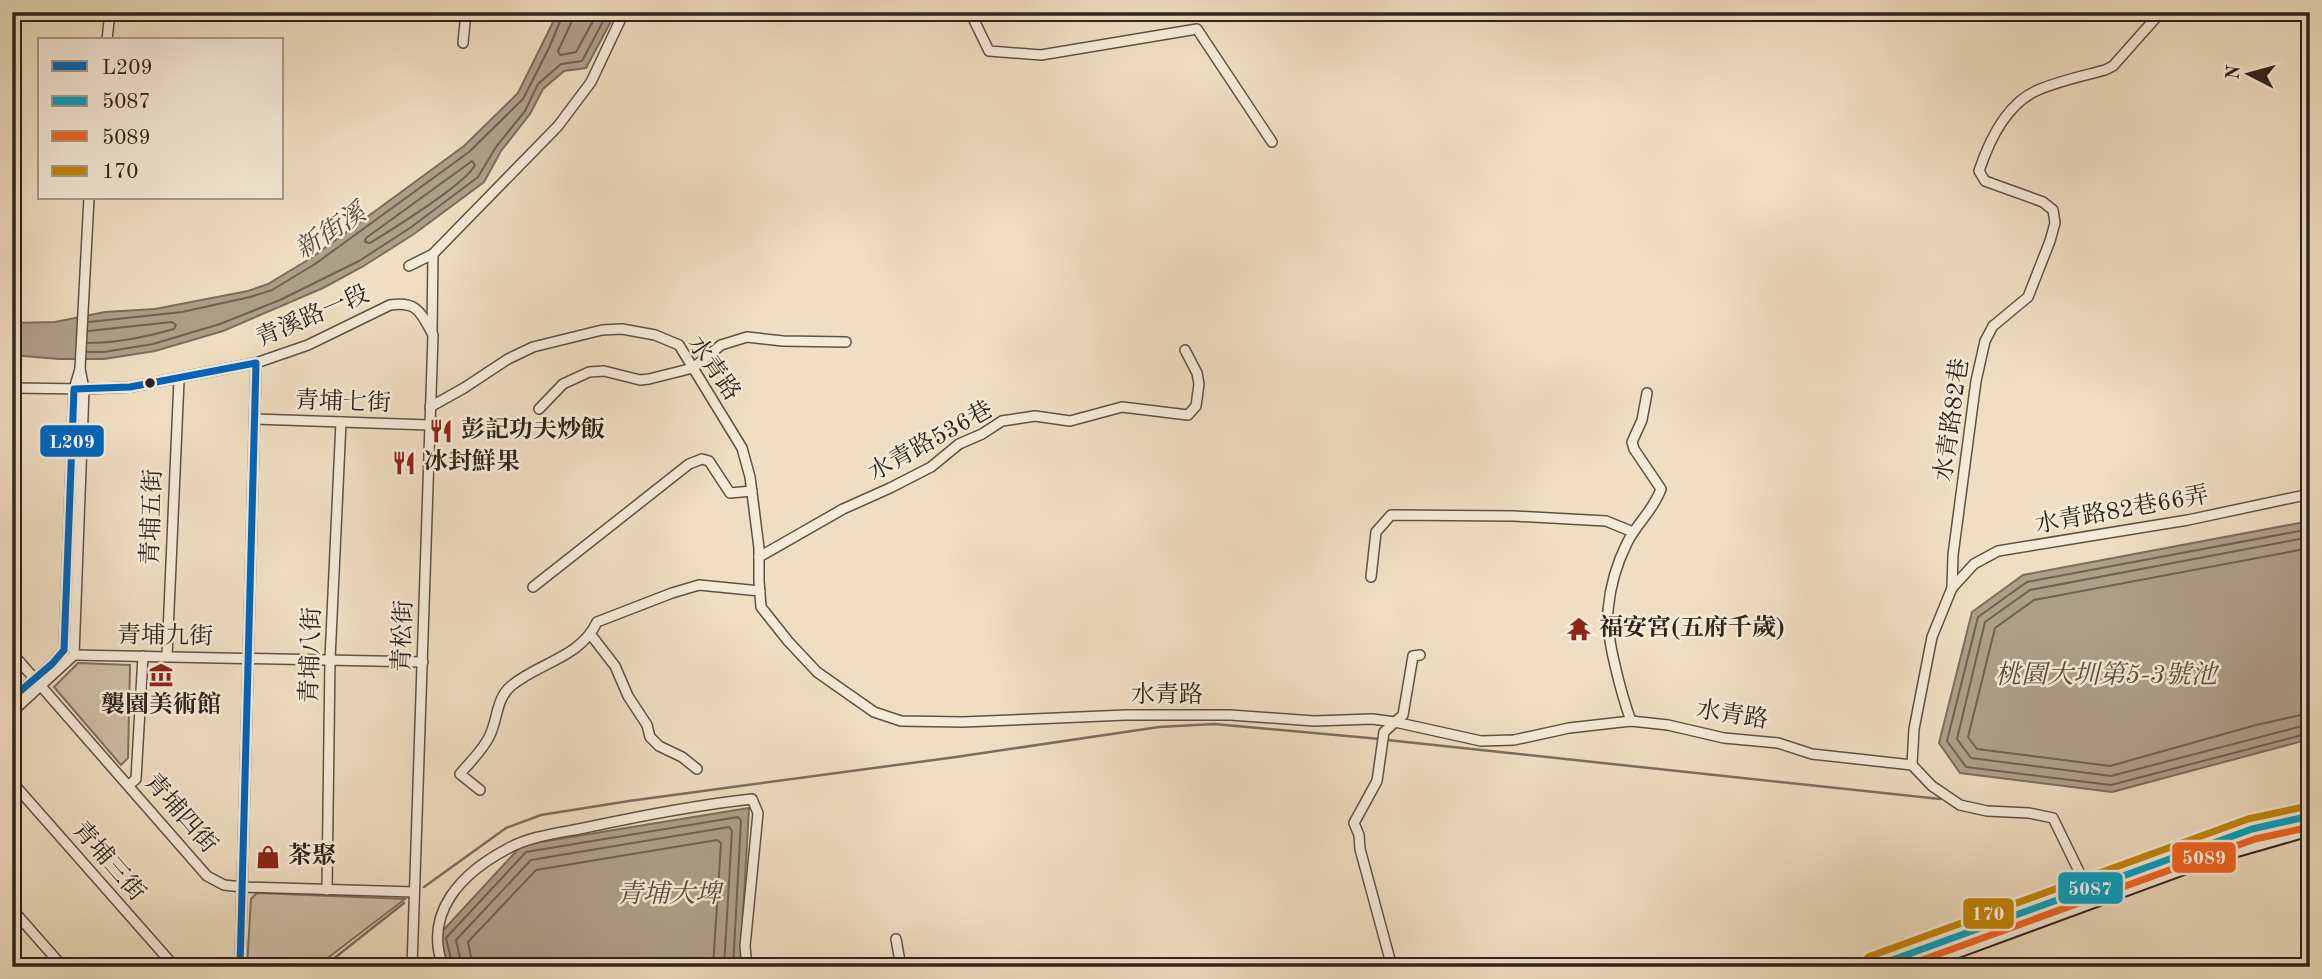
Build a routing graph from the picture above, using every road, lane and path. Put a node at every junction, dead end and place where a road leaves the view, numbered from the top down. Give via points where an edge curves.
1 (110, 12) edge
2 (466, 12) edge
3 (624, 12) edge
4 (970, 12) edge
5 (2161, 12) edge
6 (107, 38) edge
7 (463, 44) dead end
8 (1272, 142) dead end
9 (89, 200) edge
10 (433, 254) junction
11 (409, 266) dead end
12 (432, 333) junction
13 (846, 342) dead end
14 (1185, 349) dead end
15 (256, 363) junction
16 (693, 368) junction
17 (178, 380) junction
18 (12, 388) edge
19 (79, 389) junction
20 (1647, 393) dead end
21 (430, 407) junction
22 (539, 409) dead end
23 (255, 419) junction
24 (341, 422) junction
25 (429, 425) junction
26 (752, 491) junction
27 (2310, 494) edge
28 (1633, 532) junction
29 (759, 557) junction
30 (1371, 576) dead end
31 (533, 587) dead end
32 (1952, 588) junction
33 (760, 591) junction
34 (591, 635) junction
35 (12, 653) edge
36 (74, 655) junction
37 (1420, 655) dead end
38 (143, 656) junction
39 (167, 656) junction
40 (249, 658) junction
41 (330, 659) junction
42 (422, 662) junction
43 (38, 682) junction
44 (12, 698) edge
45 (12, 712) edge
46 (1630, 721) junction
47 (1395, 722) junction
48 (1912, 765) junction
49 (697, 769) dead end
50 (12, 782) edge
51 (130, 785) junction
52 (480, 790) dead end
53 (2310, 817) edge
54 (2310, 829) edge
55 (242, 887) junction
56 (327, 890) junction
57 (414, 892) junction
58 (2090, 895) junction
59 (12, 909) edge
60 (896, 939) dead end
61 (63, 967) edge
62 (175, 967) edge
63 (240, 967) edge
64 (412, 967) edge
65 (443, 967) edge
66 (747, 967) edge
67 (901, 967) edge
68 (1392, 967) edge
69 (1872, 967) edge
70 (1914, 967) edge

1 - 6 street
2 - 7 street
3 - 10 street via 591,82 558,126
4 - 8 street via 989,51 1041,55 1197,29
5 - 32 street, 水青路82巷 via 2105,70 2036,90 2020,100 1987,147 1979,171 1985,181 2043,202 2053,210 2055,223 2028,297 1993,326 1984,341
9 - 19 street
10 - 11 street
10 - 12 street, 青松街
12 - 15 street, 青溪路一段 via 419,310 405,303 390,305 308,345
12 - 21 street, 青松街
13 - 16 street via 747,337 721,345
14 - 29 street, 水青路536巷 via 1199,384 1196,407 1188,415 1122,407 1070,421 1035,416 1002,421 959,444 930,467
15 - 17 street, 青溪路一段
15 - 23 street
16 - 21 street, 水青路 via 679,345 654,335 602,330 533,347
16 - 22 street via 640,380 589,372 563,384
16 - 26 street, 水青路 via 742,448
17 - 19 street, 青溪路一段
17 - 39 street, 青埔五街
18 - 19 street, 青溪路一段
19 - 36 street
19 - 43 street via 66,638 64,650
20 - 28 street via 1633,449 1661,489
21 - 25 street, 青松街
23 - 24 street, 青埔七街
23 - 40 street
24 - 25 street, 青埔七街
24 - 41 street, 青埔八街
25 - 42 street, 青松街
26 - 29 street, 水青路
26 - 31 street via 730,493 709,461 689,464
27 - 32 street, 水青路82巷66弄 via 2188,520 1998,551 1974,564
28 - 30 street via 1606,521 1391,515 1376,532
28 - 46 street via 1620,557 1607,612
29 - 33 street, 水青路
32 - 48 street, 水青路82巷 via 1933,637 1914,729
33 - 34 street via 699,585 597,622
33 - 47 street, 水青路 via 761,607 817,671 874,712 901,721 1230,715
34 - 49 street via 615,666 650,737
34 - 52 street via 570,654 531,672 500,700 490,736 460,774
35 - 43 street, 青埔四街
36 - 38 street, 青埔九街
36 - 43 street
37 - 47 street via 1413,656 1404,715
38 - 39 street, 青埔九街
38 - 51 street via 136,779
39 - 40 street, 青埔九街
40 - 41 street, 青埔九街
40 - 55 street
41 - 42 street, 青埔九街
41 - 56 street, 青埔八街
42 - 57 street, 青松街
43 - 44 street
43 - 45 street
43 - 51 street, 青埔四街
46 - 47 street, 水青路 via 1481,741
46 - 48 street, 水青路 via 1778,743 1812,754
47 - 68 street via 1384,732 1377,781 1354,823
48 - 58 street via 1960,805 2053,818
50 - 62 street, 青埔三街
51 - 55 street, 青埔四街 via 207,876
53 - 58 main road via 2252,829
54 - 58 main road
55 - 56 street, 青埔四街
55 - 63 street
56 - 57 street, 青埔四街
57 - 64 street, 青松街
58 - 69 main road
58 - 70 main road
59 - 61 street
60 - 67 street
65 - 66 street via 436,949 438,925 448,898 509,848 534,838 633,818 752,799 758,813

